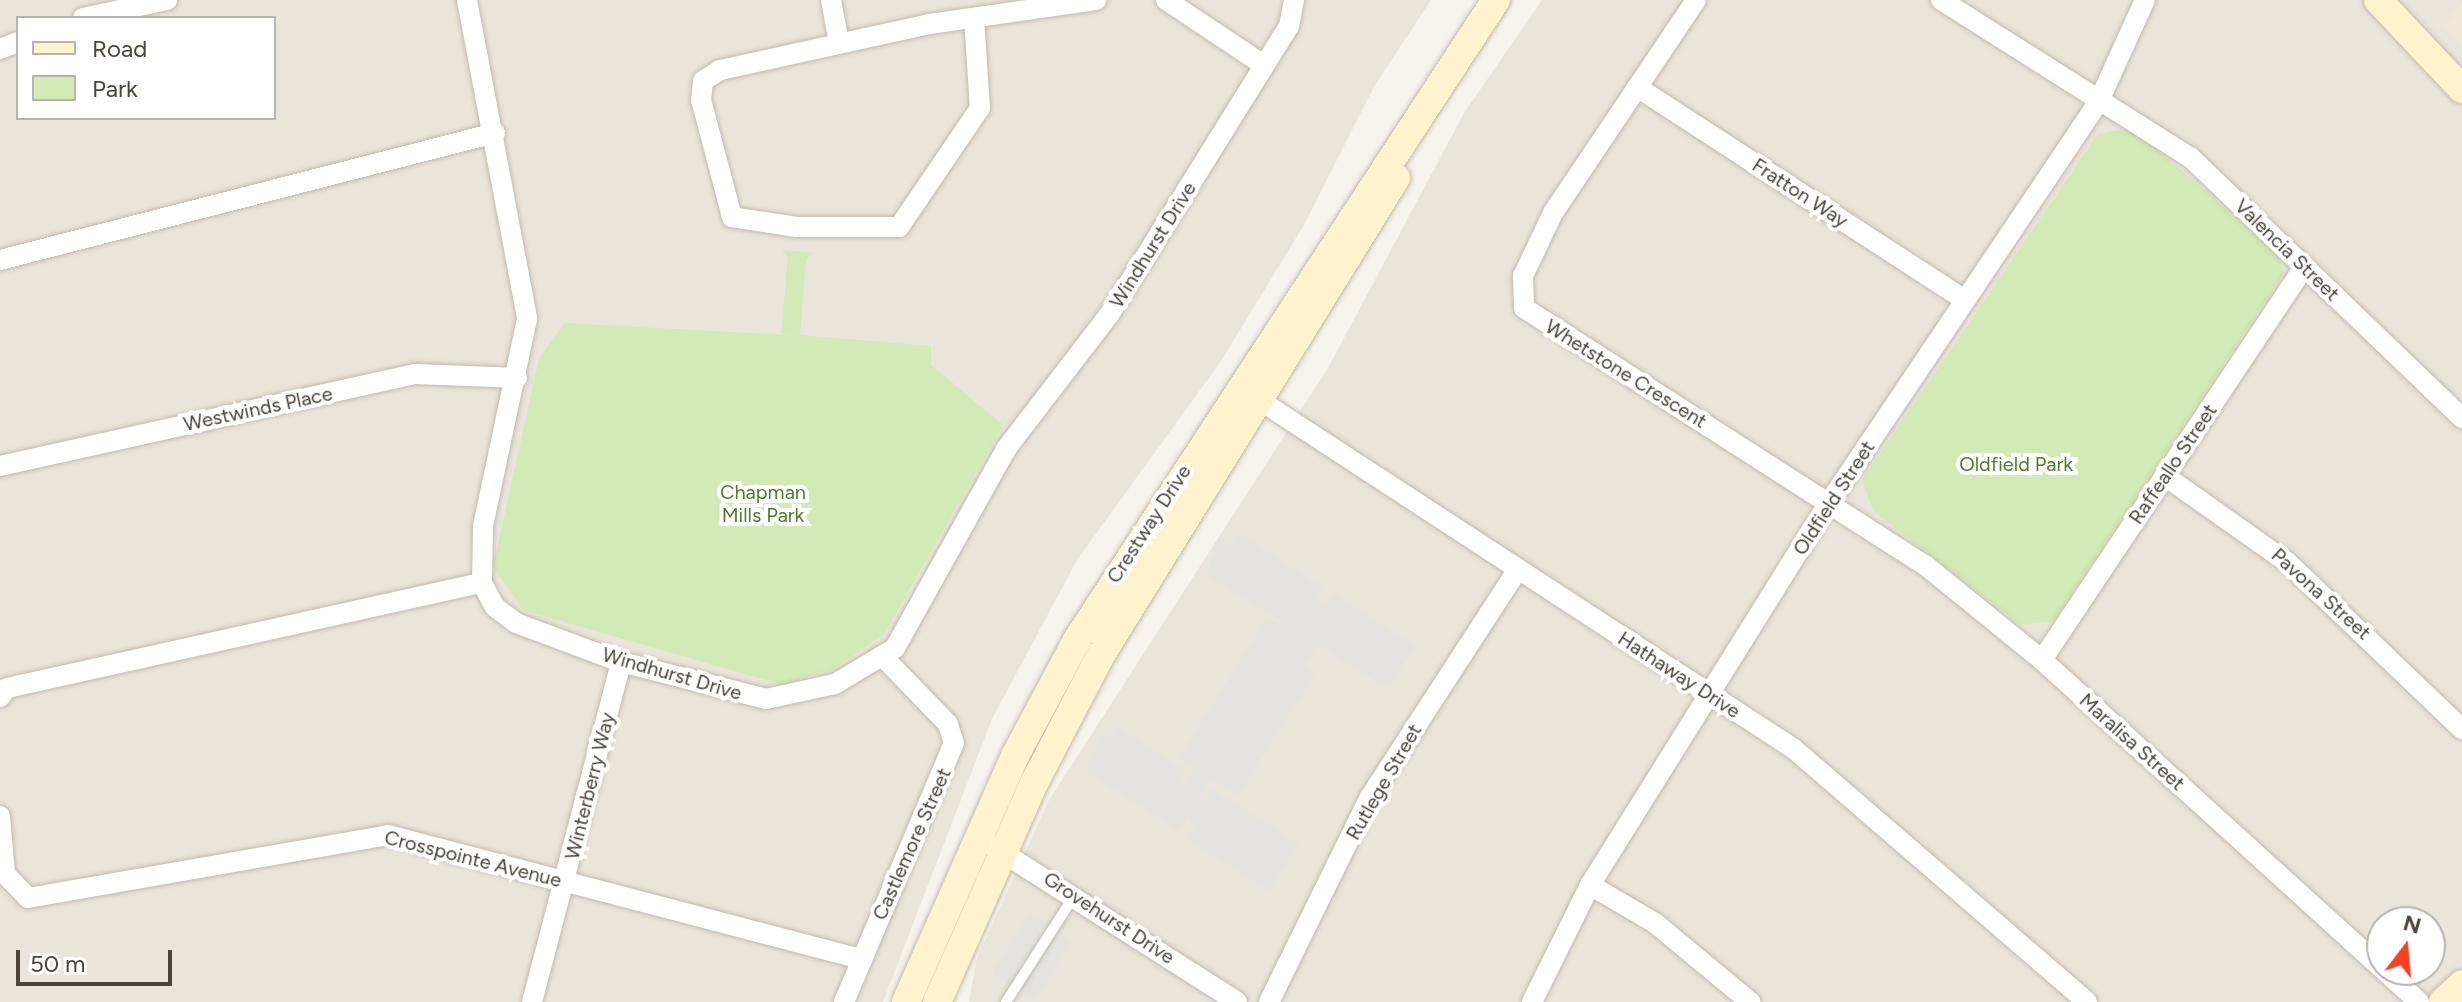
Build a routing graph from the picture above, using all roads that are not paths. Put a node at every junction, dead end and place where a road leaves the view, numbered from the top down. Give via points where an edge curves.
1 (167, 0) edge
2 (467, 0) edge
3 (831, 0) edge
4 (1096, 0) edge
5 (1166, 0) edge
6 (1294, 0) edge
7 (1496, 0) edge
8 (1696, 0) edge
9 (1941, 0) edge
10 (2145, 0) edge
11 (2378, 0) edge
12 (92, 16) edge
13 (974, 18) junction
14 (839, 43) junction
15 (1264, 65) junction
16 (1637, 87) junction
17 (2462, 89) edge
18 (2098, 103) junction
19 (495, 133) junction
20 (0, 260) edge
21 (2303, 268) junction
22 (1964, 299) junction
23 (517, 378) junction
24 (1252, 395) junction
25 (2462, 418) edge
26 (0, 466) edge
27 (2165, 476) junction
28 (1831, 500) junction
29 (1516, 572) junction
30 (482, 583) junction
31 (885, 659) junction
32 (2042, 660) junction
33 (621, 662) junction
34 (1712, 696) junction
35 (0, 697) edge
36 (2462, 729) edge
37 (0, 816) edge
38 (991, 845) junction
39 (565, 881) junction
40 (1590, 885) junction
41 (1075, 894) junction
42 (862, 959) junction
43 (2462, 984) edge
44 (532, 1002) edge
45 (844, 1002) edge
46 (906, 1002) edge
47 (937, 1002) edge
48 (1006, 1002) edge
49 (1237, 1002) edge
50 (1269, 1002) edge
51 (1532, 1002) edge
52 (1750, 1002) edge
53 (2087, 1002) edge
54 (2419, 1002) edge
55 (2443, 1002) edge

1 - 12 street
2 - 19 street
3 - 14 street
4 - 13 street
5 - 15 street
6 - 15 street, Windhurst Drive via 1289,26
7 - 24 street, Crestway Drive via 1446,77 1421,135
8 - 16 street, Whetstone Crescent
9 - 18 street
10 - 18 street, Oldfield Street
11 - 17 street
13 - 14 street
13 - 14 street via 980,108 899,227 797,227 732,217 701,100 703,81 720,70
15 - 31 street, Windhurst Drive via 1109,315 1006,449
16 - 22 street, Fratton Way
16 - 28 street, Whetstone Crescent via 1553,213 1523,276 1524,308
18 - 21 street, Valencia Street via 2191,158
18 - 22 street, Oldfield Street
19 - 20 street
19 - 23 street via 526,287
21 - 25 street, Valencia Street
21 - 27 street, Raffeallo Street
22 - 28 street, Oldfield Street
23 - 26 street, Westwinds Place via 415,374
23 - 30 street via 483,526
24 - 29 street, Hathaway Drive
24 - 38 street, Crestway Drive
27 - 32 street, Raffeallo Street
27 - 36 street, Pavona Street via 2287,562
28 - 32 street, Maralisa Street
28 - 34 street, Oldfield Street
29 - 34 street, Hathaway Drive
29 - 50 street, Rutlege Street via 1370,797
30 - 33 street, Windhurst Drive via 495,607 516,623
30 - 35 street via 7,688
31 - 33 street, Windhurst Drive via 801,696 766,699
31 - 42 street, Castlemore Street via 948,724 954,743
32 - 54 street, Maralisa Street
33 - 39 street, Winterberry Way
34 - 40 street, Oldfield Street
34 - 53 street, Hathaway Drive via 1860,800
37 - 39 street, Crosspointe Avenue via 5,874 37,899 365,835
38 - 41 street, Grovehurst Drive
38 - 46 street, Crestway Drive
38 - 47 street, Crestway Drive
39 - 42 street, Crosspointe Avenue
39 - 44 street, Winterberry Way
40 - 51 street, Oldfield Street
40 - 52 street via 1655,923
41 - 48 lane
41 - 49 street, Grovehurst Drive
42 - 45 street, Castlemore Street
43 - 55 street

